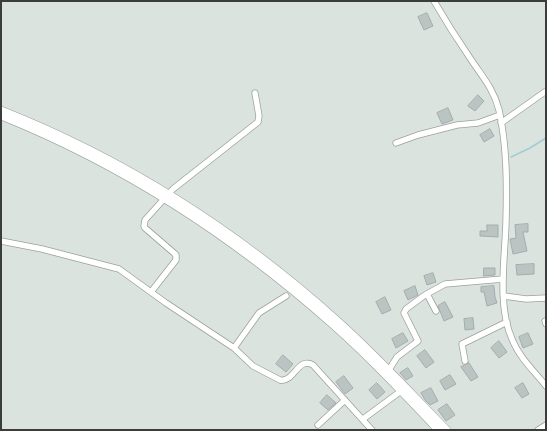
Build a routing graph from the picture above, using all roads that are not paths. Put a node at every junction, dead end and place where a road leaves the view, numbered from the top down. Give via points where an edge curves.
1 (434, 1) edge
2 (546, 91) edge
3 (255, 93) dead end
4 (1, 110) edge
5 (500, 115) junction
6 (1, 116) edge
7 (501, 123) junction
8 (396, 143) dead end
9 (166, 196) junction
10 (1, 241) edge
11 (503, 279) junction
12 (151, 292) junction
13 (427, 294) junction
14 (286, 296) dead end
15 (504, 296) junction
16 (546, 298) edge
17 (436, 311) dead end
18 (507, 322) junction
19 (234, 348) junction
20 (465, 361) dead end
21 (389, 370) junction
22 (546, 386) edge
23 (401, 391) junction
24 (345, 400) junction
25 (363, 419) junction
26 (318, 425) dead end
27 (546, 425) edge
28 (372, 430) edge
29 (438, 430) edge
30 (447, 430) edge
31 (538, 430) edge

1 - 5 street via 487,82 496,98
2 - 7 street
3 - 9 street via 259,121 255,126
4 - 9 main road via 92,151
5 - 7 street
5 - 8 street via 478,123 457,125
6 - 9 main road
7 - 11 street via 507,170
9 - 12 street via 147,217 144,226 174,253 176,260
9 - 21 main road via 222,229 270,264 333,316
9 - 23 main road via 290,287 356,346
10 - 12 street via 112,266
11 - 13 street via 449,283
11 - 15 street
12 - 19 street
13 - 17 street
13 - 21 street via 404,313 418,339 417,343 397,357
14 - 19 street via 259,313
15 - 16 street
15 - 18 street
18 - 20 street via 462,344
18 - 22 street via 517,349
19 - 24 street via 253,366 282,381 301,365 310,363
21 - 30 main road
23 - 25 street
23 - 29 main road
24 - 25 street
24 - 26 street
25 - 28 street
27 - 31 street

